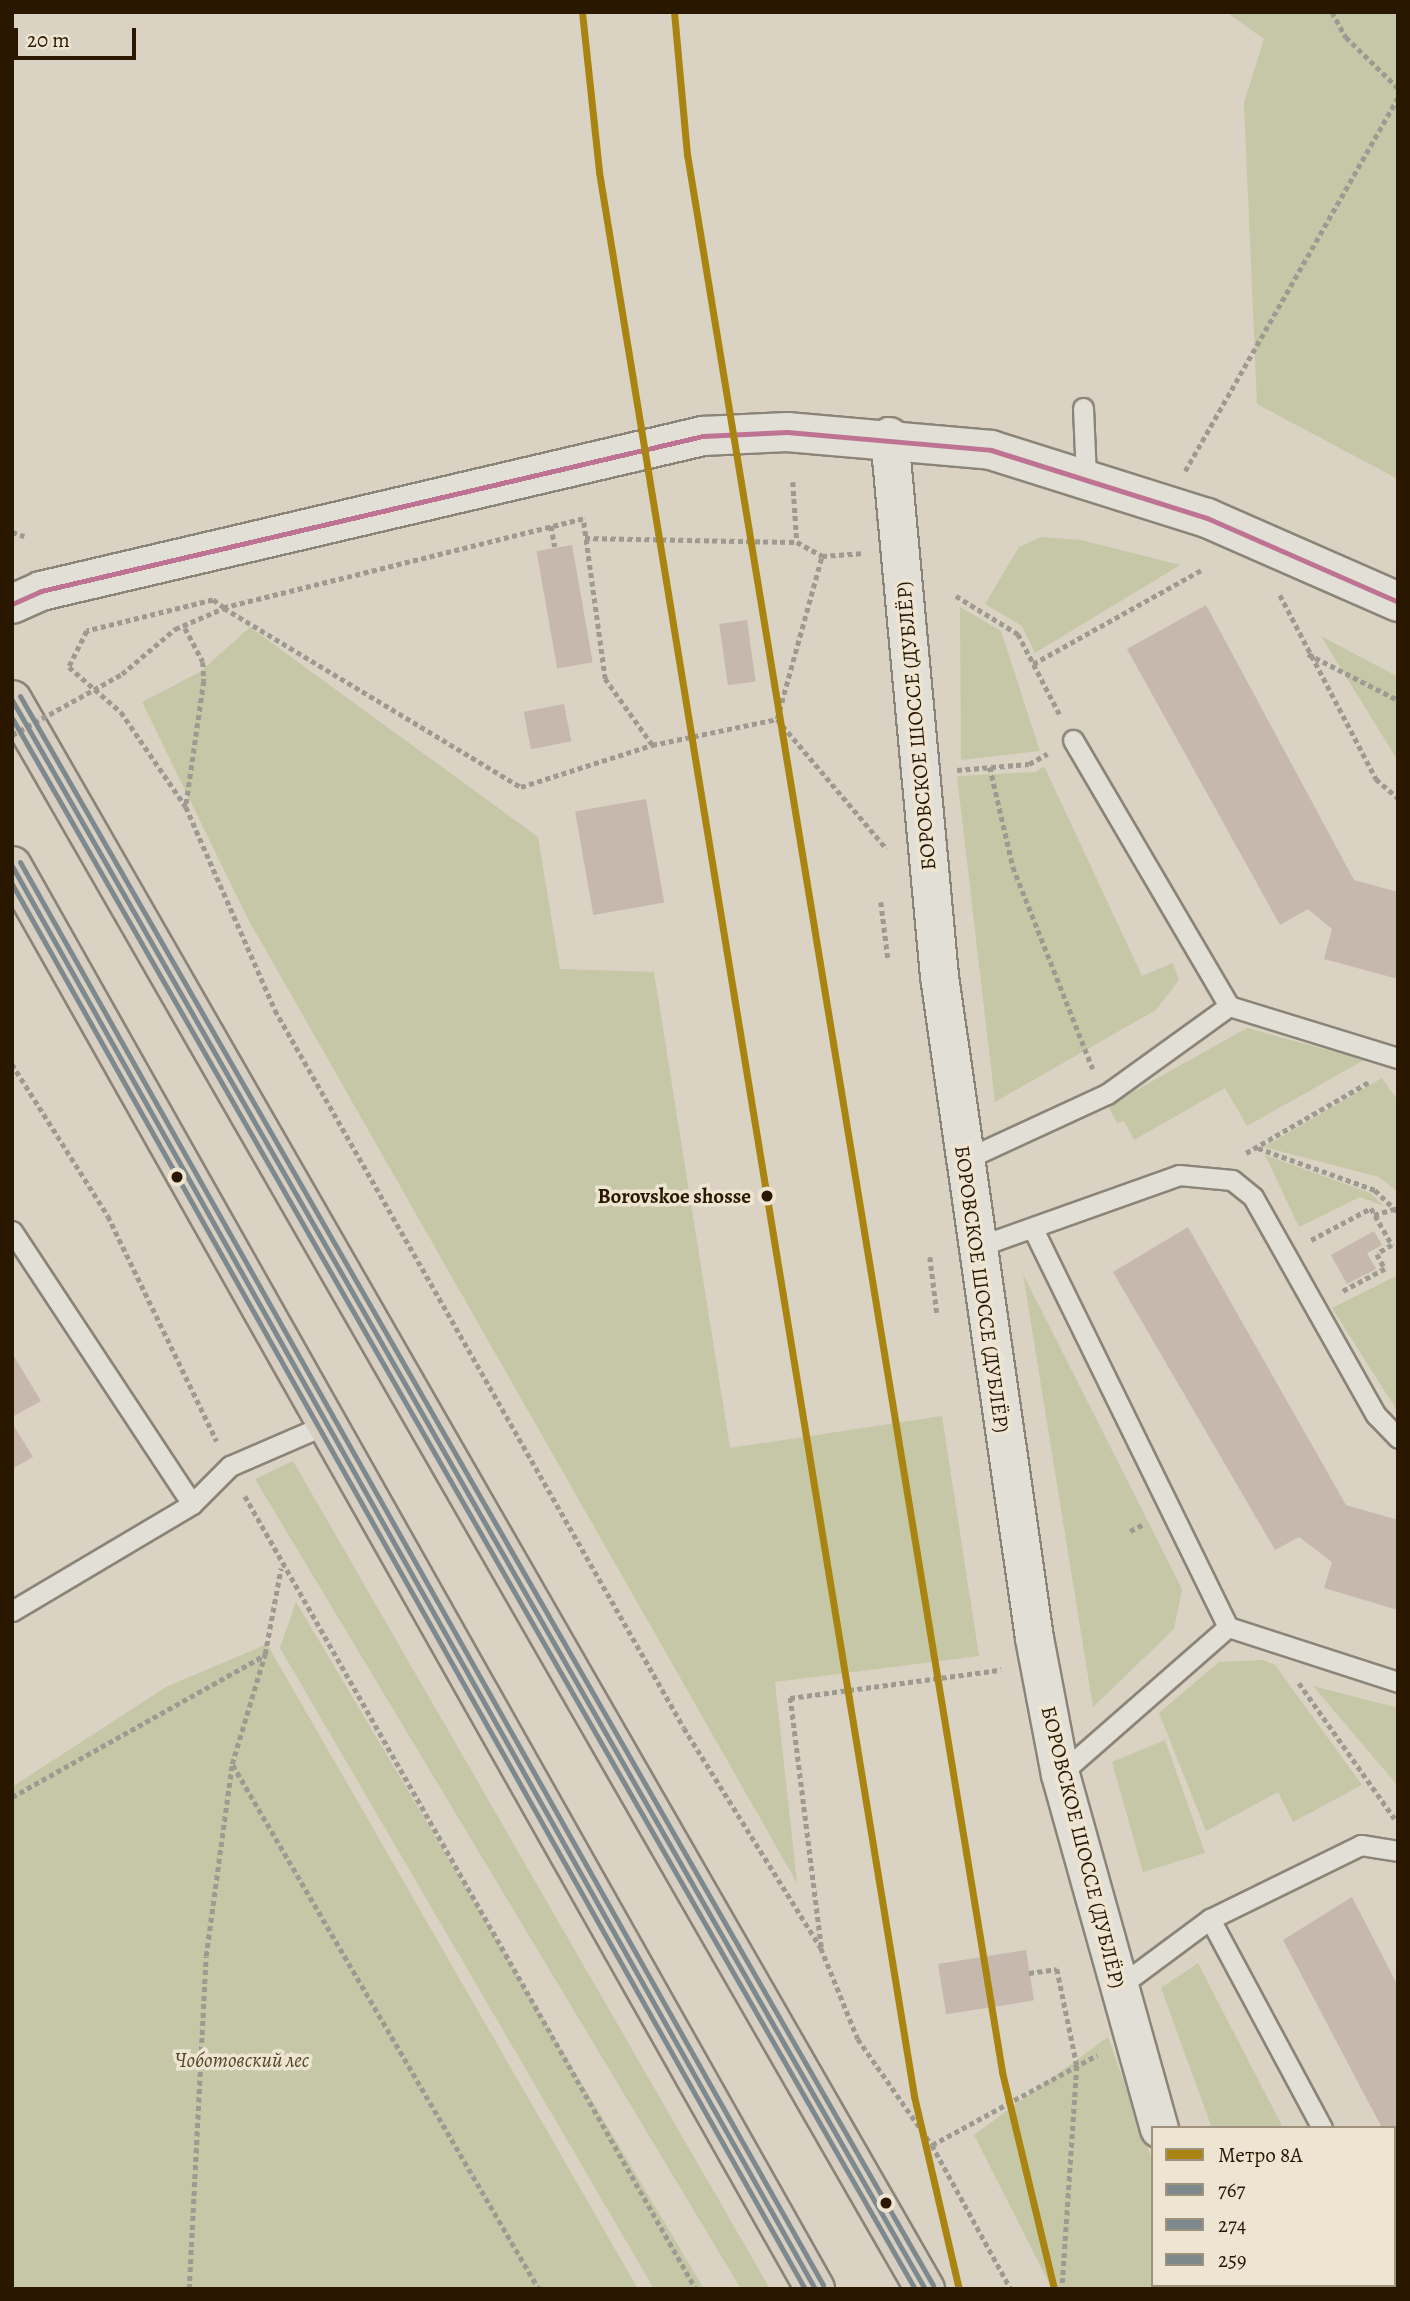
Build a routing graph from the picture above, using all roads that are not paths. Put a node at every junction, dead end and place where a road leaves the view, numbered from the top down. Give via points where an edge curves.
1 (1083, 408) dead end
2 (889, 436) junction
3 (1086, 477) junction
4 (1398, 602) edge
5 (12, 604) edge
6 (12, 700) edge
7 (1073, 740) road end
8 (12, 866) edge
9 (1229, 1006) junction
10 (1398, 1058) edge
11 (964, 1160) junction
12 (12, 1231) edge
13 (1034, 1231) junction
14 (977, 1247) junction
15 (327, 1424) junction
16 (1398, 1438) edge
17 (192, 1504) junction
18 (12, 1611) edge
19 (1228, 1627) junction
20 (1398, 1682) edge
21 (1060, 1774) junction
22 (1398, 1851) edge
23 (1210, 1919) junction
24 (1117, 1988) junction
25 (1158, 2126) edge
26 (1321, 2126) edge
27 (815, 2289) edge
28 (925, 2289) edge

1 - 3 lane
2 - 3 street via 991,450
2 - 5 street via 703,436 41,590
2 - 11 street, БОРОВСКОЕ ШОССЕ (ДУБЛЁР) via 920,773
3 - 4 street via 1167,503
6 - 28 main road
7 - 9 lane
8 - 15 main road
9 - 10 lane
9 - 11 lane via 1107,1094
11 - 14 street, БОРОВСКОЕ ШОССЕ (ДУБЛЁР)
12 - 17 lane
13 - 14 lane
13 - 16 lane via 1179,1175 1208,1174 1232,1180 1253,1197 1376,1415
13 - 19 lane
14 - 21 street, БОРОВСКОЕ ШОССЕ (ДУБЛЁР)
15 - 17 lane via 230,1466
15 - 27 main road
17 - 18 lane
19 - 20 lane
19 - 21 lane
21 - 24 street, БОРОВСКОЕ ШОССЕ (ДУБЛЁР)
22 - 23 lane via 1361,1845
23 - 24 lane
23 - 26 lane
24 - 25 street, БОРОВСКОЕ ШОССЕ (ДУБЛЁР)

